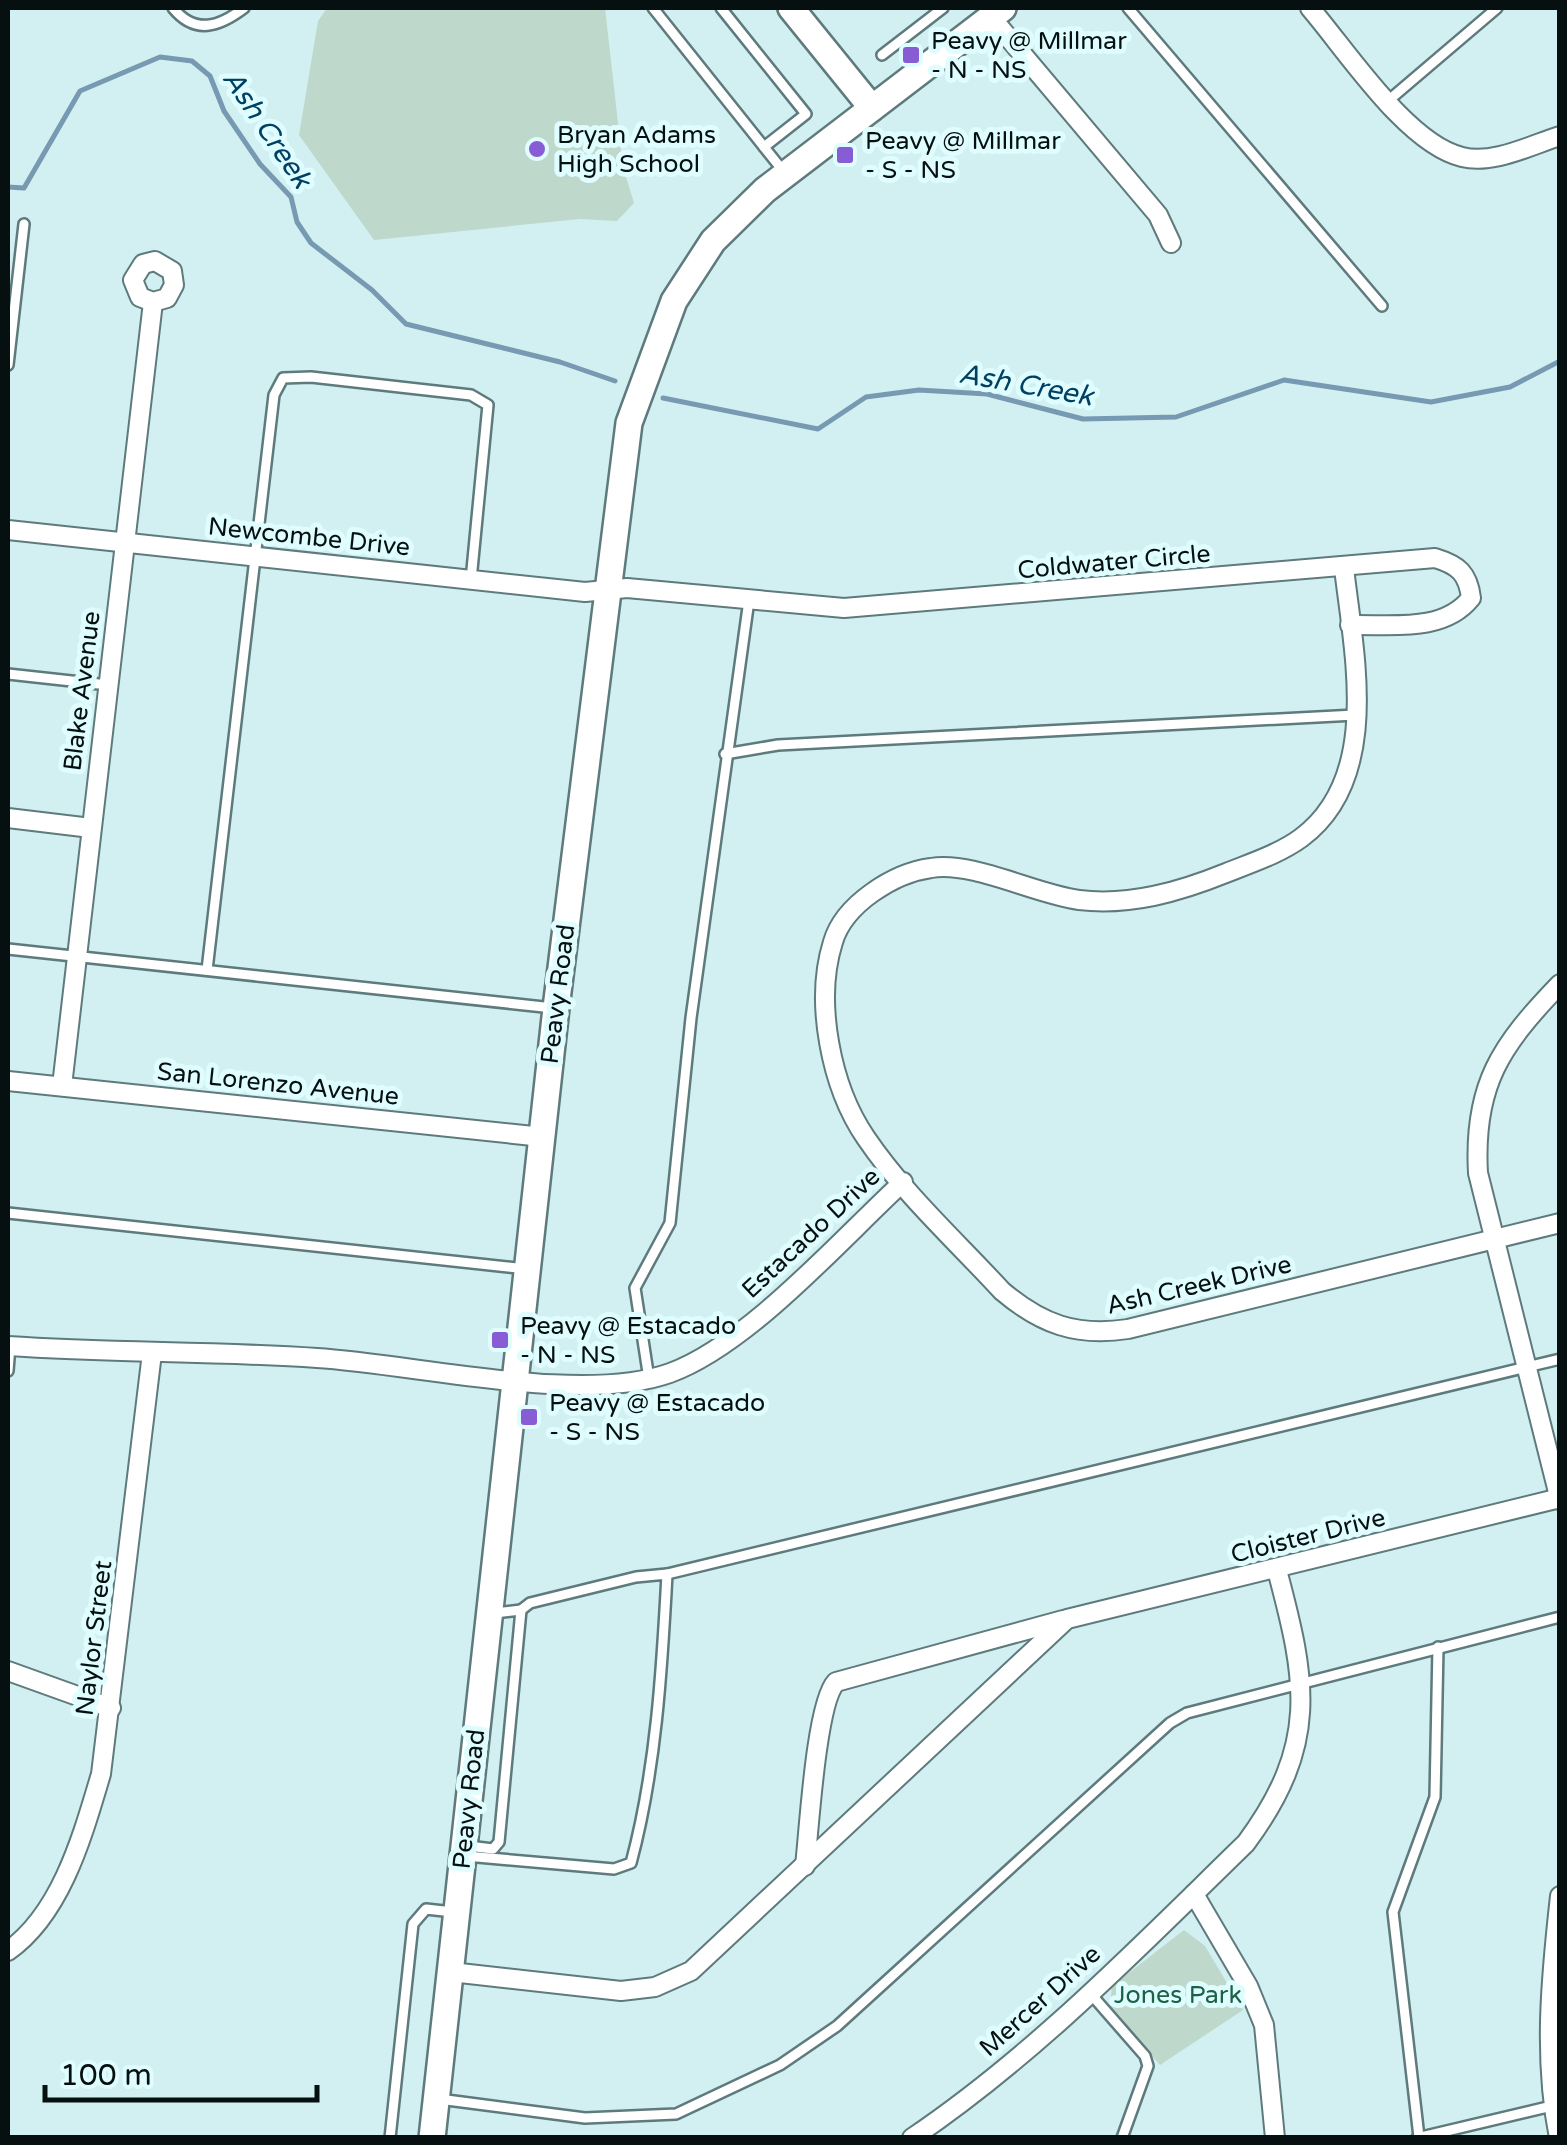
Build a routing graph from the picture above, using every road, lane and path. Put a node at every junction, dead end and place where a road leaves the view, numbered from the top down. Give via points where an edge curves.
1 (173, 8) edge
2 (244, 8) edge
3 (653, 8) edge
4 (721, 8) edge
5 (790, 8) edge
6 (944, 8) edge
7 (1128, 8) edge
8 (1310, 8) edge
9 (1498, 8) edge
10 (992, 11) edge
11 (882, 55) dead end
12 (1389, 100) junction
13 (872, 108) junction
14 (1560, 136) edge
15 (764, 147) junction
16 (786, 174) junction
17 (24, 224) dead end
18 (1171, 243) dead end
19 (154, 302) dead end
20 (1382, 306) dead end
21 (8, 364) edge
22 (8, 530) edge
23 (125, 544) junction
24 (254, 557) junction
25 (1344, 568) junction
26 (471, 580) junction
27 (606, 590) junction
28 (749, 600) junction
29 (1350, 625) junction
30 (8, 674) edge
31 (108, 684) junction
32 (1355, 714) junction
33 (726, 754) junction
34 (8, 818) edge
35 (91, 828) junction
36 (8, 948) edge
37 (77, 956) junction
38 (207, 970) junction
39 (1560, 984) edge
40 (556, 1008) junction
41 (8, 1081) edge
42 (62, 1086) junction
43 (542, 1137) junction
44 (903, 1182) junction
45 (8, 1213) edge
46 (1560, 1223) edge
47 (1494, 1240) junction
48 (526, 1269) junction
49 (9, 1346) edge
50 (152, 1353) junction
51 (1560, 1359) edge
52 (1524, 1368) junction
53 (8, 1371) edge
54 (516, 1379) junction
55 (649, 1379) junction
56 (1559, 1499) edge
57 (1277, 1570) junction
58 (668, 1574) junction
59 (522, 1610) junction
60 (489, 1614) junction
61 (1560, 1617) edge
62 (1067, 1619) junction
63 (1438, 1647) junction
64 (9, 1677) edge
65 (1302, 1681) junction
66 (111, 1708) junction
67 (464, 1850) junction
68 (805, 1866) junction
69 (1194, 1894) junction
70 (1560, 1896) edge
71 (457, 1912) junction
72 (8, 1951) edge
73 (451, 1972) junction
74 (1090, 1993) junction
75 (436, 2099) junction
76 (1556, 2105) edge
77 (1418, 2137) edge
78 (390, 2138) edge
79 (432, 2138) edge
80 (912, 2138) edge
81 (1122, 2138) edge
82 (1275, 2138) edge
83 (1559, 2138) edge

1 - 2 lane via 183,20 208,27 222,26
3 - 15 lane
4 - 15 lane via 806,114
5 - 13 street
6 - 11 lane
7 - 20 lane
8 - 12 street
9 - 12 lane
10 - 13 street, Peavy Road
10 - 18 street via 1158,215
12 - 14 street via 1436,146 1464,158 1494,157
13 - 16 street, Peavy Road
15 - 16 lane
16 - 27 street, Peavy Road via 713,241 666,319 629,423
17 - 21 lane
19 - 23 street, Blake Avenue
22 - 23 street, Newcombe Drive
23 - 24 street, Newcombe Drive
23 - 31 street, Blake Avenue
24 - 26 street, Newcombe Drive
24 - 26 lane via 276,386 283,378 366,382 471,395 488,405
24 - 38 lane
25 - 28 street, Coldwater Circle via 844,608
25 - 29 street, Estacado Drive
25 - 29 street, Coldwater Circle via 1435,558 1469,579 1471,598 1457,615 1438,622
26 - 27 street, Newcombe Drive
27 - 28 street, Coldwater Circle
27 - 40 street, Peavy Road
28 - 33 lane
29 - 32 street, Estacado Drive
30 - 31 lane
31 - 35 street, Blake Avenue
32 - 33 lane via 778,745
32 - 44 street, Estacado Drive via 1352,765 1336,801 1302,837 1184,890 1083,900 935,867 902,874 856,907 833,939 826,977 829,1042 845,1099 866,1138
33 - 55 lane via 670,1223 635,1288
34 - 35 street
35 - 37 street, Blake Avenue
36 - 37 lane
37 - 38 lane
37 - 42 street, Blake Avenue
38 - 40 lane
39 - 47 street via 1495,1060 1482,1104 1478,1173
40 - 43 street, Peavy Road
41 - 42 street, San Lorenzo Avenue
42 - 43 street, San Lorenzo Avenue
43 - 48 street, Peavy Road
44 - 47 street, Ash Creek Drive via 1027,1313 1079,1332 1128,1329
44 - 55 street, Estacado Drive via 714,1350
45 - 48 lane
46 - 47 street, Ash Creek Drive
47 - 52 street
48 - 54 street, Peavy Road
49 - 50 street, Estacado Drive
49 - 53 lane
50 - 54 street, Estacado Drive via 322,1358
50 - 66 street, Naylor Street
51 - 52 lane
52 - 56 street
52 - 58 lane
54 - 55 street, Estacado Drive via 594,1386
54 - 60 street, Peavy Road
56 - 57 street, Cloister Drive
57 - 62 street, Cloister Drive
57 - 65 street, Mercer Drive
58 - 59 lane
58 - 67 lane via 632,1862 614,1870
59 - 60 lane
59 - 67 lane via 499,1842
60 - 67 street, Peavy Road
61 - 63 lane
62 - 68 street
62 - 68 street, Cloister Drive via 836,1682 823,1715
63 - 65 lane
63 - 77 lane via 1435,1797 1393,1912
64 - 66 street
65 - 69 street, Mercer Drive via 1294,1760 1266,1816
65 - 75 lane via 1170,1723 837,2026 750,2080 676,2114 584,2118
66 - 72 street, Naylor Street via 83,1835 40,1918
67 - 71 street, Peavy Road
68 - 73 street via 692,1971 655,1987 621,1992
69 - 74 street, Mercer Drive
69 - 82 street via 1264,2025
70 - 76 street via 1549,1998
71 - 73 street, Peavy Road
71 - 78 lane via 426,1910 413,1924
73 - 75 street, Peavy Road
74 - 80 street, Mercer Drive
74 - 81 lane via 1146,2056
75 - 79 street, Peavy Road
76 - 77 lane
76 - 83 street

